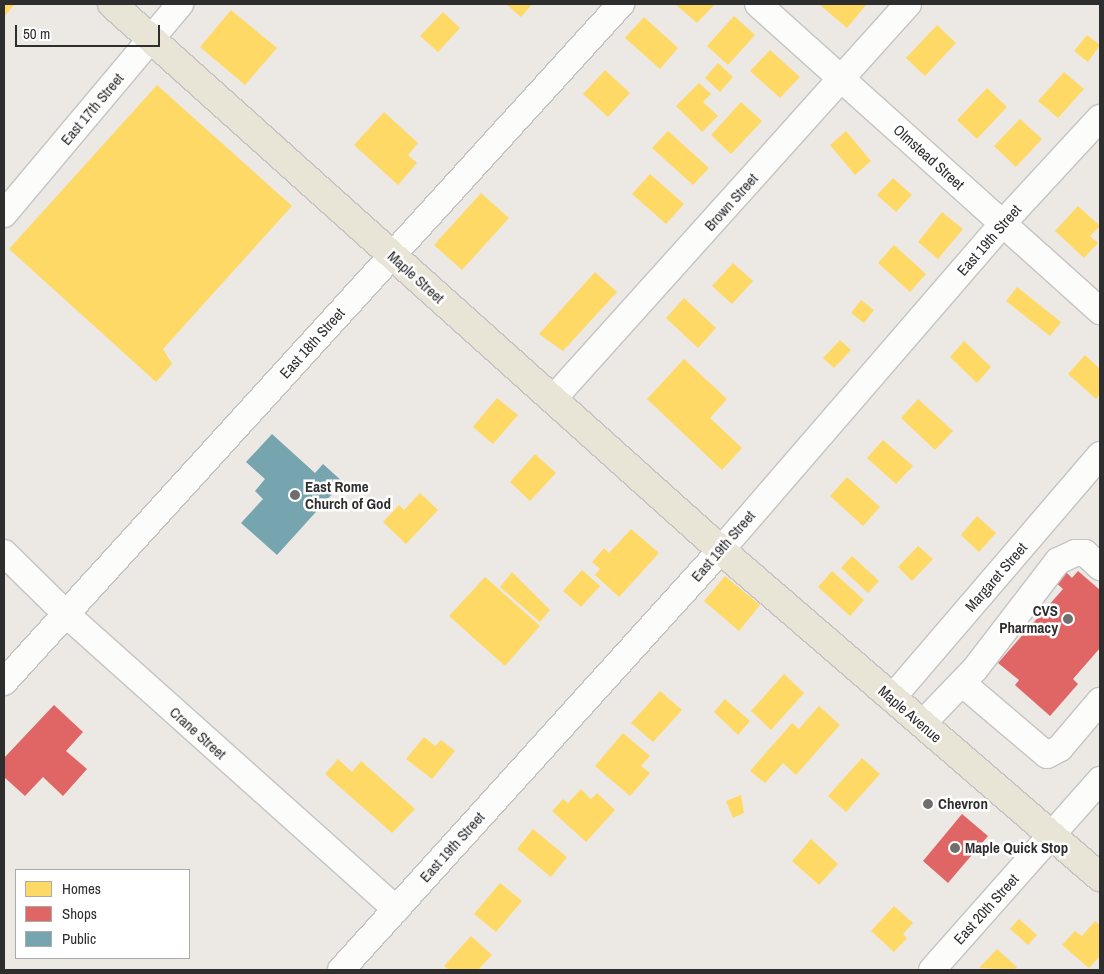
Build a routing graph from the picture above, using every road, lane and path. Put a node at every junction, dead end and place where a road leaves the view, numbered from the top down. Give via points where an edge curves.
1 (112, 4) edge
2 (180, 4) edge
3 (621, 4) edge
4 (758, 4) edge
5 (908, 4) edge
6 (150, 39) junction
7 (842, 79) junction
8 (1100, 118) edge
9 (4, 214) edge
10 (1003, 223) junction
11 (392, 256) junction
12 (1100, 311) edge
13 (553, 399) junction
14 (1100, 455) edge
15 (721, 550) junction
16 (4, 553) edge
17 (1100, 567) edge
18 (66, 614) junction
19 (969, 676) junction
20 (4, 682) edge
21 (892, 698) junction
22 (1100, 701) edge
23 (922, 724) junction
24 (1100, 780) edge
25 (1052, 834) junction
26 (1100, 877) edge
27 (396, 909) junction
28 (341, 970) edge
29 (932, 970) edge

1 - 6 main road, Maple Street
2 - 6 street, East 17th Street
3 - 11 street, East 18th Street
4 - 7 street, Olmstead Street
5 - 7 street, Brown Street
6 - 9 street, East 17th Street
6 - 11 main road, Maple Street
7 - 10 street, Olmstead Street
7 - 13 street, Brown Street
8 - 10 street, East 19th Street
10 - 12 street, Olmstead Street
10 - 15 street, East 19th Street
11 - 13 main road, Maple Street
11 - 18 street, East 18th Street
13 - 15 main road, Maple Street
14 - 21 street, Margaret Street
15 - 21 main road, Maple Avenue
15 - 27 street, East 19th Street
16 - 18 street, Crane Street
17 - 19 street via 1084,553 1075,553 1058,561
18 - 20 street, East 18th Street
18 - 27 street, Crane Street
19 - 22 street via 1047,755 1060,748
19 - 23 street
21 - 23 main road, Maple Avenue
23 - 25 main road, Maple Avenue
24 - 25 street, East 20th Street
25 - 26 main road, Maple Avenue
25 - 29 street, East 20th Street
27 - 28 street, East 19th Street

